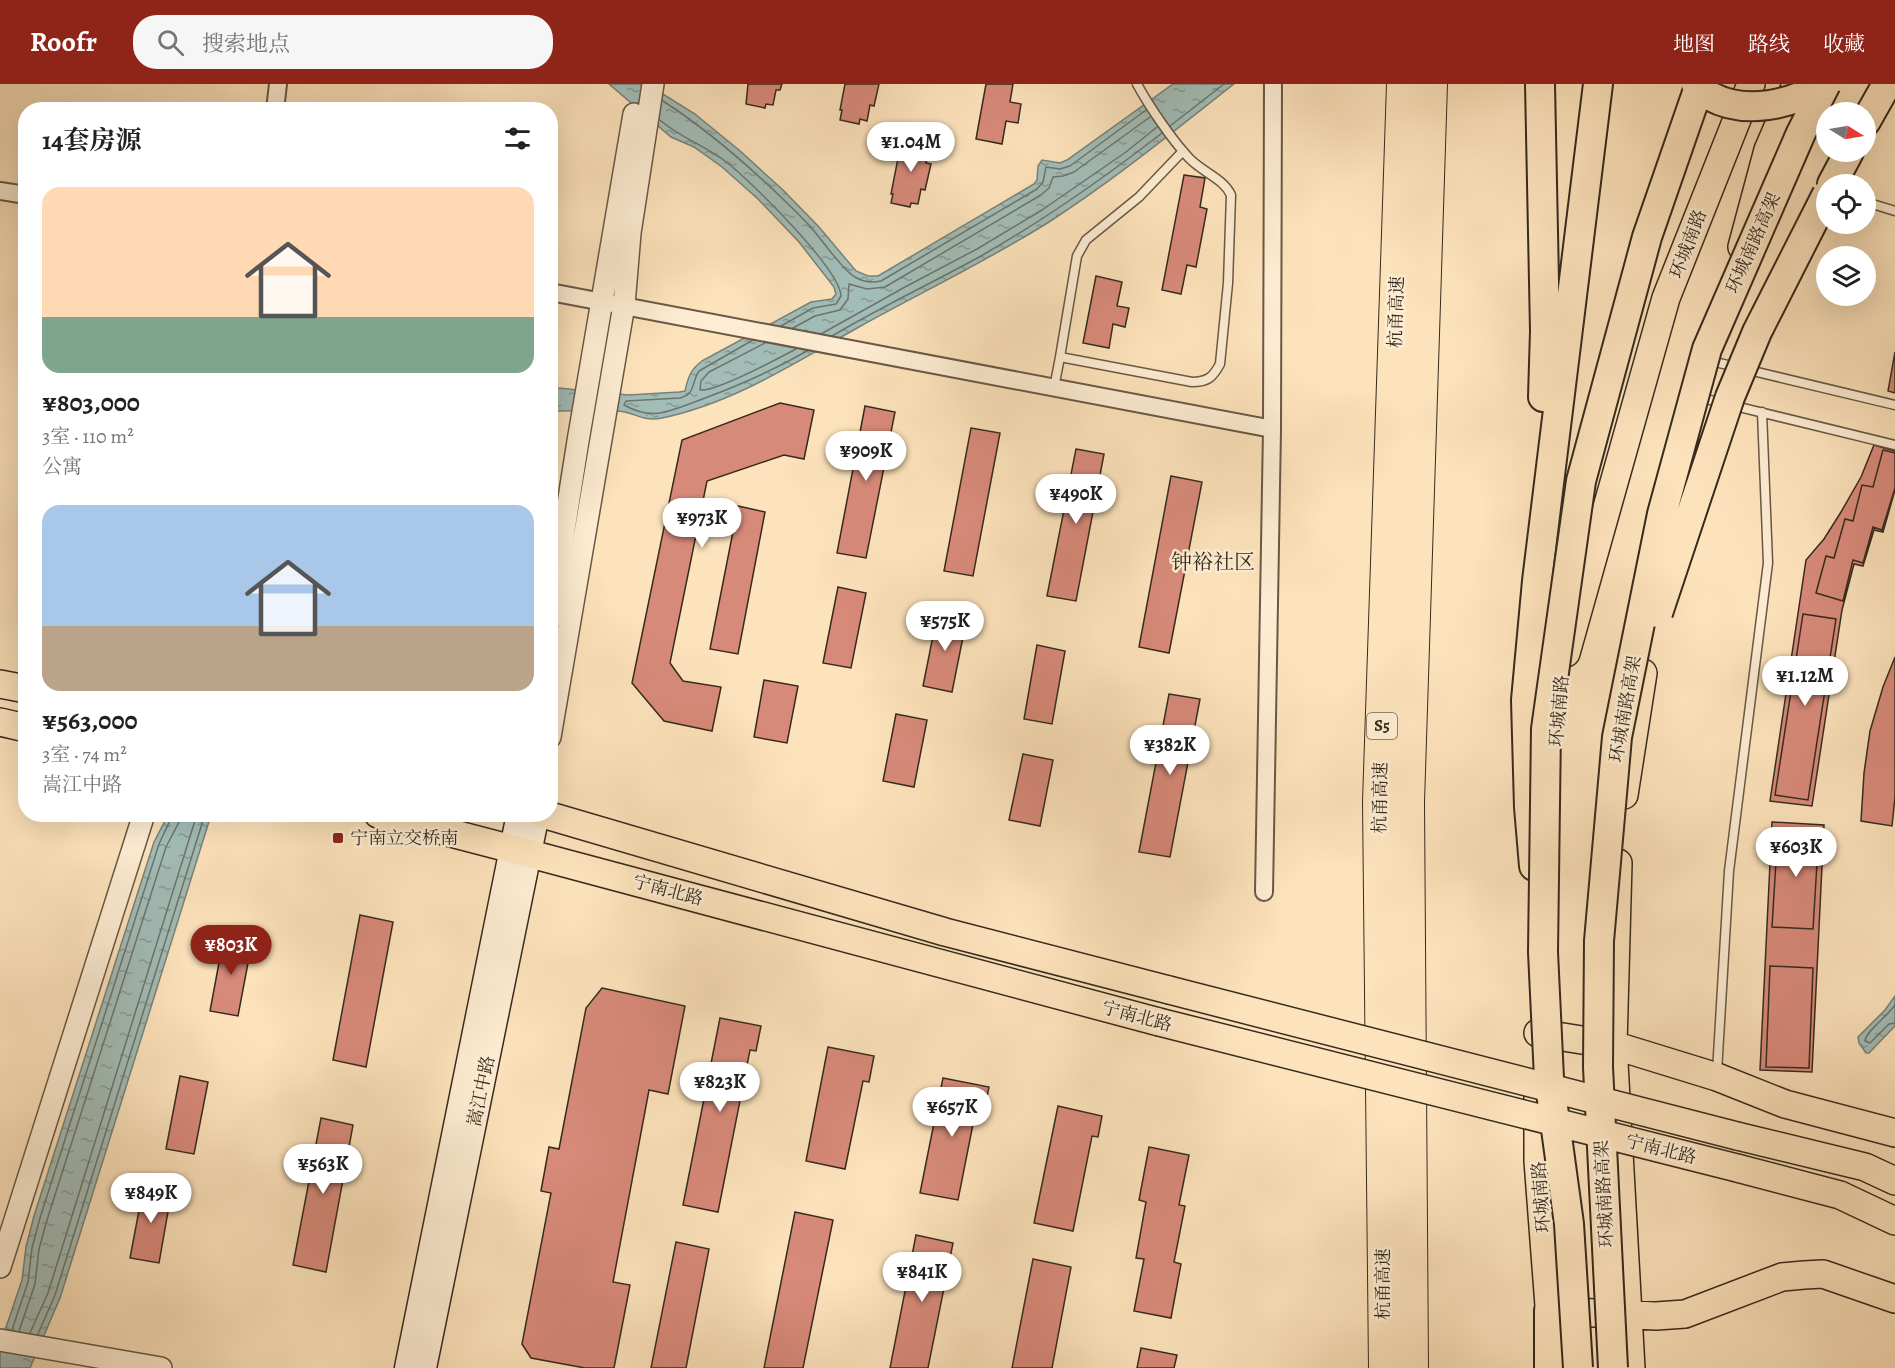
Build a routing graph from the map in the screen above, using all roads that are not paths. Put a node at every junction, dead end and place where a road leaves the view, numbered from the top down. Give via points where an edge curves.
1 (278, 84) edge
2 (639, 84) edge
3 (653, 84) edge
4 (1137, 84) edge
5 (1273, 84) edge
6 (1403, 84) edge
7 (1431, 84) edge
8 (1540, 84) edge
9 (1598, 84) edge
10 (1698, 84) edge
11 (1750, 84) edge
12 (1797, 84) edge
13 (1826, 84) edge
14 (1887, 84) edge
15 (276, 102) edge
16 (1876, 103) edge
17 (1183, 151) junction
18 (18, 195) edge
19 (2, 196) edge
20 (1876, 205) edge
21 (1895, 211) edge
22 (1816, 216) edge
23 (558, 294) edge
24 (602, 302) junction
25 (624, 305) junction
26 (1060, 357) junction
27 (1711, 361) junction
28 (1054, 388) junction
29 (1702, 398) junction
30 (1895, 405) edge
31 (1762, 412) junction
32 (1272, 429) junction
33 (1895, 444) edge
34 (558, 568) edge
35 (1537, 581) junction
36 (0, 684) edge
37 (18, 688) edge
38 (558, 690) edge
39 (0, 722) edge
40 (18, 726) edge
41 (1617, 737) junction
42 (558, 818) edge
43 (141, 822) edge
44 (409, 822) edge
45 (519, 822) edge
46 (534, 822) edge
47 (521, 851) junction
48 (1264, 892) dead end
49 (1543, 952) junction
50 (1538, 1033) junction
51 (1613, 1045) junction
52 (1717, 1077) junction
53 (1895, 1133) edge
54 (1895, 1181) edge
55 (1895, 1221) edge
56 (0, 1267) edge
57 (1895, 1299) edge
58 (1549, 1311) junction
59 (1628, 1315) junction
60 (0, 1340) edge
61 (161, 1368) edge
62 (407, 1368) edge
63 (424, 1368) edge
64 (1385, 1368) edge
65 (1412, 1368) edge
66 (1549, 1368) edge
67 (1555, 1368) edge
68 (1578, 1368) edge
69 (1613, 1368) edge
70 (1631, 1368) edge

1 - 15 street
2 - 24 street
3 - 25 street via 630,233
4 - 17 lane
5 - 32 street
6 - 64 highway, 杭甬高速 / S5 via 1379,802
7 - 65 highway, 杭甬高速 / S5 via 1408,802
8 - 35 highway via 1545,331
9 - 35 highway
10 - 13 highway, bridge via 1711,96 1740,105 1773,106
10 - 49 highway, 环城南路高架, bridge via 1647,237 1581,481 1546,729
11 - 50 main road, 环城南路 via 1666,298 1560,676
12 - 27 main road via 1768,150
13 - 41 highway, 环城南路高架, bridge via 1707,349 1662,514
14 - 16 highway
17 - 26 lane via 1138,197 1086,240 1077,256
17 - 26 lane via 1227,186 1232,195 1227,295 1220,364 1215,375 1206,382 1192,382
18 - 19 street
20 - 21 lane
22 - 41 highway, bridge via 1757,332 1730,397
23 - 24 street
24 - 25 street
24 - 34 street
25 - 28 street
25 - 38 street
26 - 28 lane
27 - 29 main road
27 - 30 lane
28 - 32 street
29 - 31 lane
29 - 51 main road via 1651,624 1619,824
31 - 33 lane
31 - 52 lane via 1768,563 1729,871
32 - 48 street
35 - 49 highway, bridge via 1526,700 1528,807
36 - 37 main road
39 - 40 main road
41 - 69 highway, 环城南路高架, bridge via 1599,941 1598,1055
42 - 54 main road, 宁南北路, bridge via 945,932 1865,1167
43 - 56 street
44 - 47 main road, 宁南北路
45 - 47 main road, 嵩江中路
46 - 47 main road, 嵩江中路
47 - 55 main road, 宁南北路, bridge via 1159,1022 1840,1195
47 - 62 main road, 嵩江中路
47 - 63 main road, 嵩江中路
49 - 68 highway, 环城南路高架, bridge via 1550,1078 1569,1224
50 - 51 main road
50 - 58 main road, 环城南路 via 1538,1161
51 - 52 main road
51 - 59 main road
52 - 53 main road via 1785,1104
57 - 59 main road via 1823,1274 1804,1275 1782,1277 1685,1314
58 - 59 main road
58 - 66 highway
58 - 67 main road, 环城南路
59 - 70 main road
60 - 61 street

